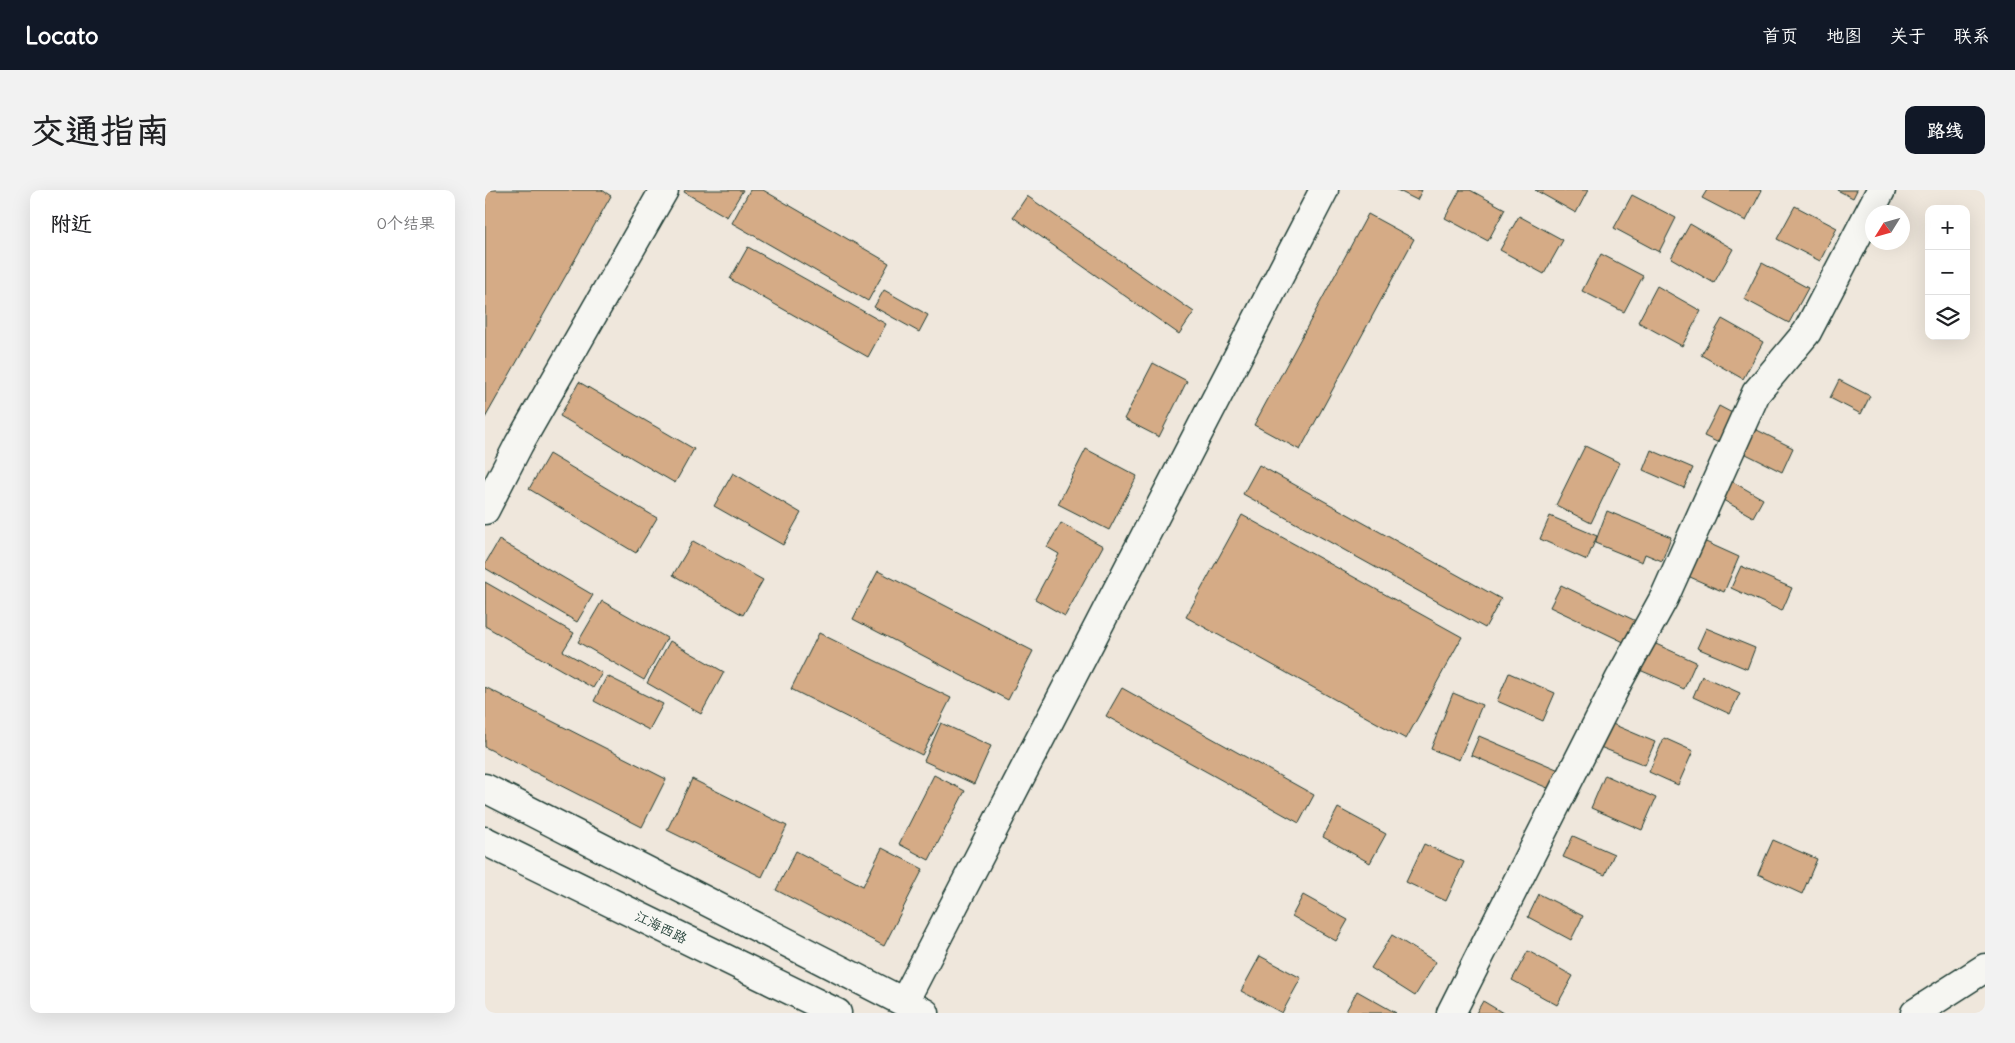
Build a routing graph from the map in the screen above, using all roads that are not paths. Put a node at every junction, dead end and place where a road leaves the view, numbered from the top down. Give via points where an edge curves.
1 (664, 190) edge
2 (1324, 190) edge
3 (1881, 190) edge
4 (485, 510) edge
5 (485, 788) edge
6 (485, 841) edge
7 (1985, 968) edge
8 (915, 1007) edge
9 (837, 1013) edge
10 (1451, 1013) edge
11 (1915, 1013) edge

1 - 4 street via 519,444
2 - 8 street
3 - 10 street via 1807,332 1756,393 1664,598 1619,680
5 - 8 street
6 - 9 street, 江海西路
7 - 11 street

